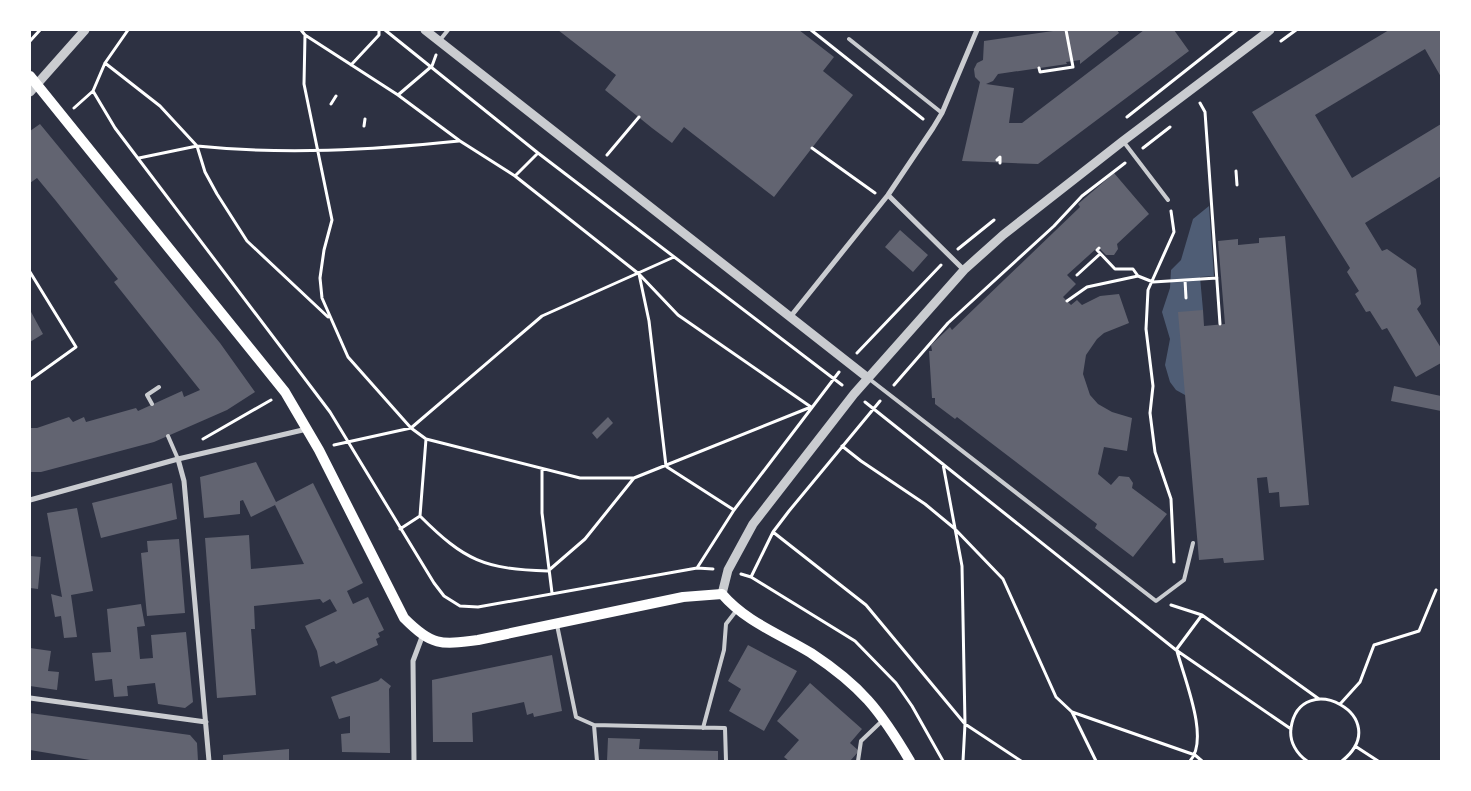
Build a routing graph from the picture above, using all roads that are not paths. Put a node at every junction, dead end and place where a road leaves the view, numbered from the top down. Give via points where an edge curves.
1 (85, 30) edge
2 (425, 30) edge
3 (448, 30) edge
4 (977, 30) edge
5 (1270, 30) edge
6 (849, 39) dead end
7 (440, 41) junction
8 (30, 76) edge
9 (39, 84) junction
10 (30, 92) edge
11 (942, 114) junction
12 (1123, 141) junction
13 (888, 194) junction
14 (1168, 200) road end
15 (964, 270) junction
16 (791, 316) junction
17 (868, 378) junction
18 (159, 387) dead end
19 (152, 404) dead end
20 (307, 429) junction
21 (168, 436) dead end
22 (178, 459) junction
23 (30, 500) edge
24 (1193, 543) dead end
25 (722, 594) junction
26 (736, 611) junction
27 (557, 623) junction
28 (422, 636) junction
29 (30, 698) edge
30 (885, 719) junction
31 (206, 722) junction
32 (594, 725) junction
33 (703, 728) junction
34 (209, 761) edge
35 (414, 761) edge
36 (596, 761) edge
37 (726, 761) edge
38 (858, 761) edge
39 (910, 761) edge

1 - 9 street
2 - 7 street
3 - 7 lane
4 - 11 street
5 - 12 street
6 - 11 lane
7 - 16 street
8 - 9 main road
9 - 10 street
9 - 20 main road via 285,392
11 - 13 street
12 - 14 lane
12 - 15 street via 1003,235
13 - 15 street
13 - 16 street
15 - 17 street
16 - 17 street
17 - 24 lane via 1156,601 1184,580
17 - 25 street via 753,524 728,570
18 - 19 lane via 147,395
20 - 22 street
20 - 28 main road via 404,618
21 - 22 lane
22 - 23 street
22 - 31 street via 184,481
25 - 26 main road
25 - 27 main road via 683,597
26 - 30 main road via 839,673 866,696
26 - 33 lane via 726,624 724,650
27 - 28 main road via 444,644
27 - 32 lane via 576,717
28 - 35 street via 413,661
29 - 31 street
30 - 38 lane via 861,741
30 - 39 main road
31 - 34 street
32 - 33 lane
32 - 36 lane
33 - 37 lane via 725,728

